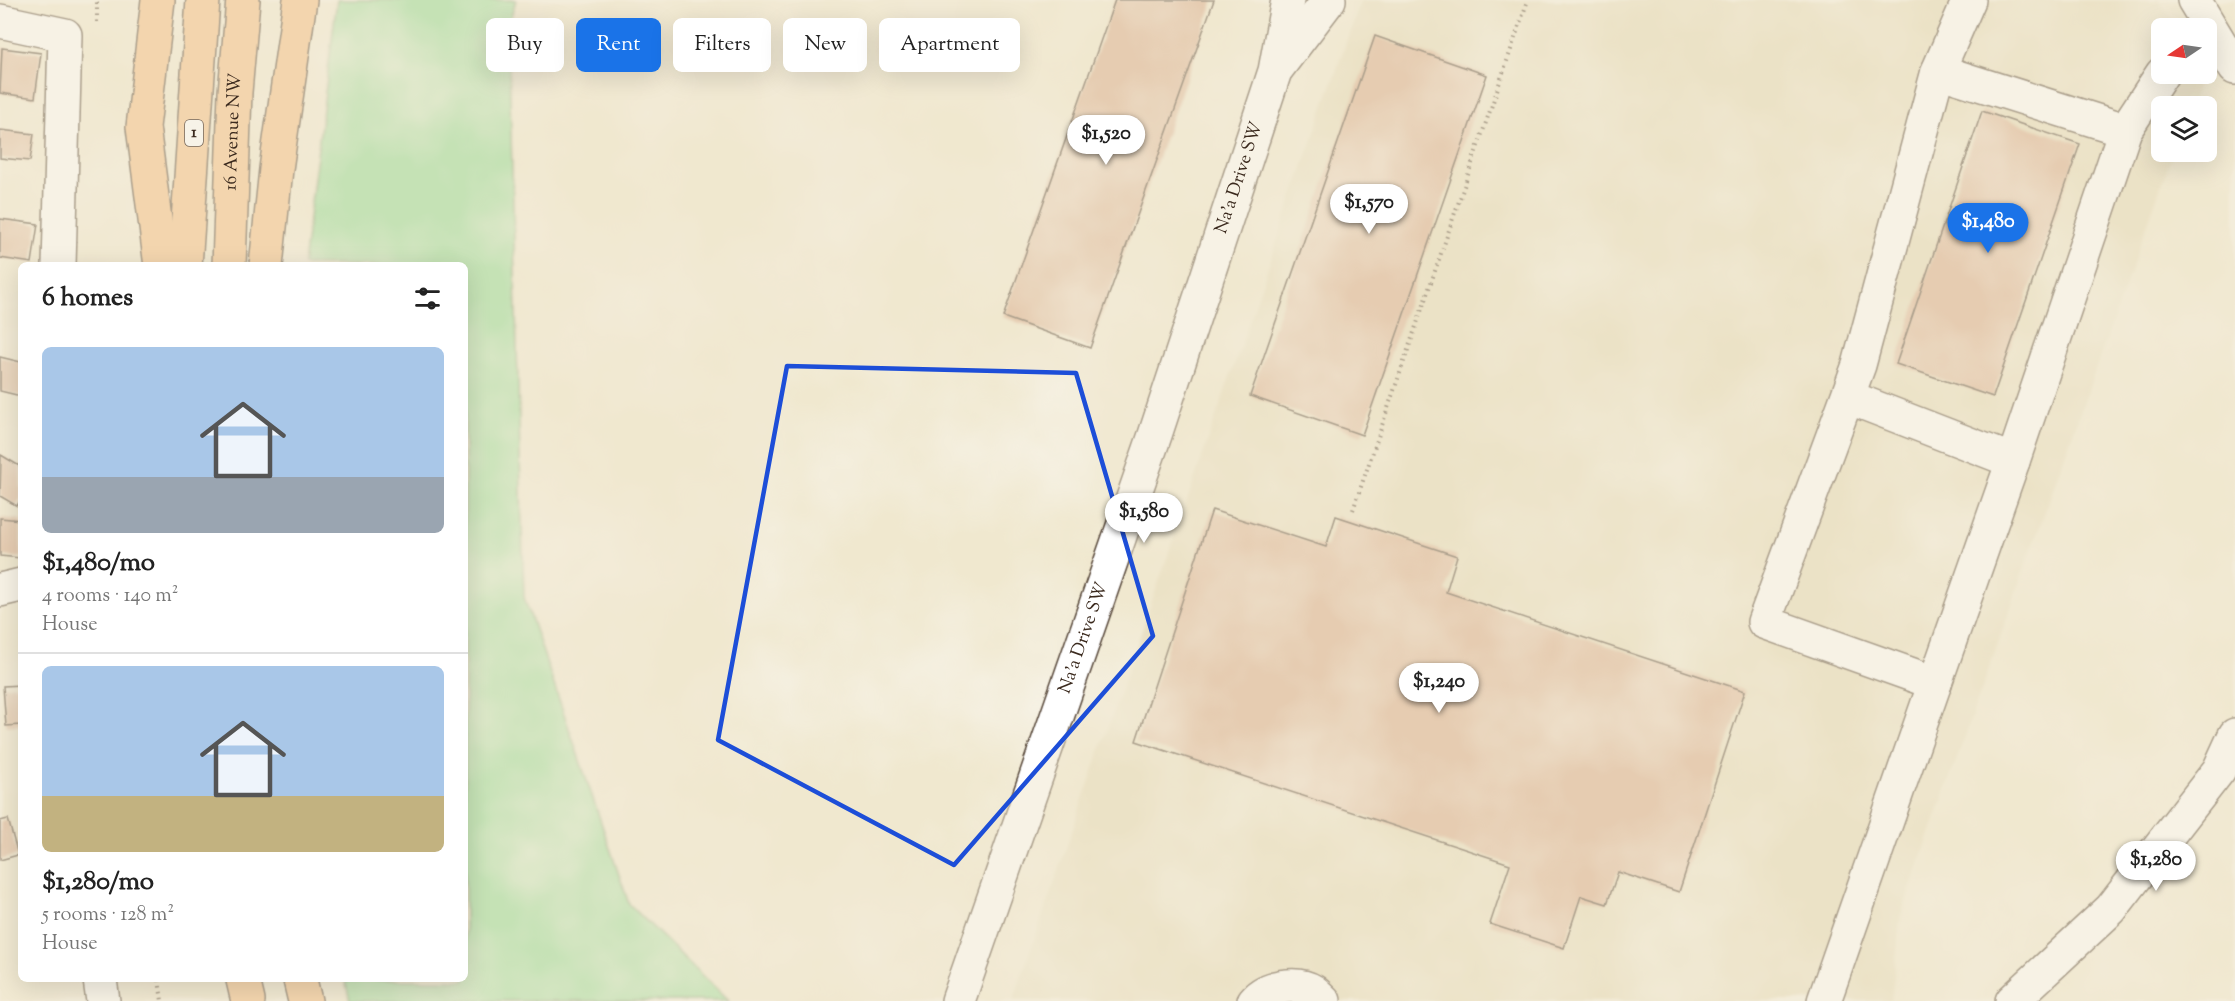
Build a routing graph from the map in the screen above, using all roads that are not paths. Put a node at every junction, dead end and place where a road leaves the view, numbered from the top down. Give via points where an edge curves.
1 (158, 0) edge
2 (204, 0) edge
3 (243, 0) edge
4 (300, 0) edge
5 (1288, 0) edge
6 (1329, 0) edge
7 (1968, 0) edge
8 (2195, 14) edge
9 (0, 21) edge
10 (2235, 68) edge
11 (1275, 71) junction
12 (1938, 71) junction
13 (2155, 84) edge
14 (2125, 130) junction
15 (59, 262) edge
16 (160, 262) edge
17 (185, 262) edge
18 (229, 262) edge
19 (266, 262) edge
20 (1848, 397) junction
21 (2013, 461) junction
22 (18, 586) edge
23 (0, 590) edge
24 (1935, 683) junction
25 (2235, 735) edge
26 (100, 982) edge
27 (243, 982) edge
28 (301, 982) edge
29 (305, 982) edge
30 (960, 1000) edge
31 (103, 1001) edge
32 (248, 1001) edge
33 (307, 1001) edge
34 (1254, 1001) edge
35 (1324, 1001) edge
36 (1824, 1001) edge
37 (2012, 1001) edge

1 - 16 highway via 143,127
2 - 17 highway, 1
3 - 18 highway, 16 Avenue NW via 235,92
4 - 19 highway
5 - 11 street, Na'a Drive SW
6 - 11 street, Na'a Drive SW
7 - 12 street
8 - 10 street
9 - 15 street via 65,35
11 - 30 street, Na'a Drive SW via 1155,435
12 - 14 street
12 - 20 street
13 - 14 street
14 - 21 street
20 - 21 street
20 - 24 street via 1764,622
21 - 24 street
22 - 23 street
24 - 36 street
25 - 37 street via 2219,770 2111,909
26 - 31 street
27 - 32 highway
28 - 33 highway
29 - 33 highway
34 - 35 street via 1277,987 1295,985 1312,990

